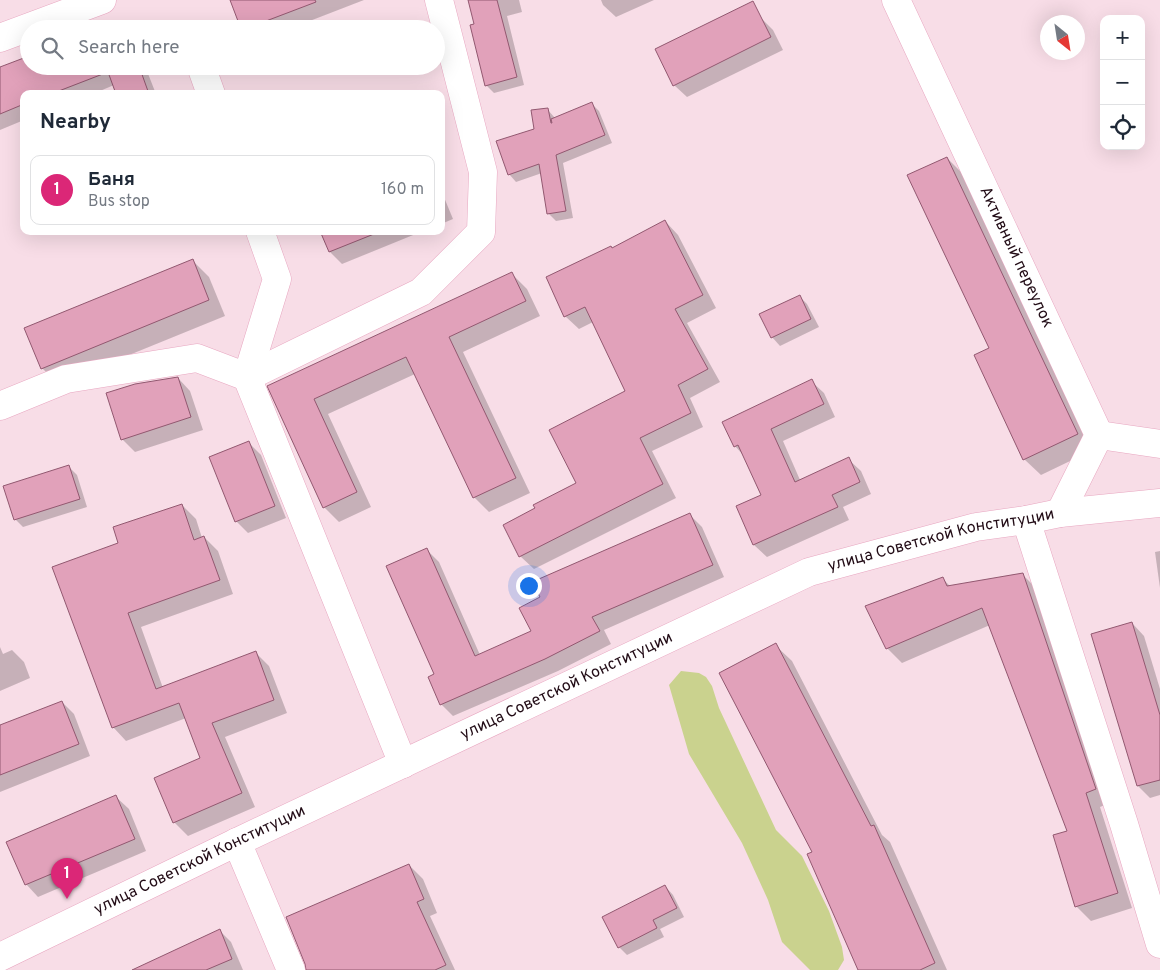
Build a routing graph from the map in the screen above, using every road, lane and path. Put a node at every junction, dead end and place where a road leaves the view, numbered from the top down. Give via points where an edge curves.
1 (102, 0) edge
2 (439, 0) edge
3 (896, 0) edge
4 (48, 20) edge
5 (444, 20) edge
6 (445, 23) edge
7 (20, 31) edge
8 (0, 38) edge
9 (204, 75) edge
10 (210, 90) edge
11 (261, 235) edge
12 (247, 377) junction
13 (0, 406) edge
14 (1099, 435) junction
15 (1160, 444) edge
16 (1160, 503) edge
17 (1060, 514) junction
18 (1026, 520) junction
19 (403, 764) junction
20 (237, 842) junction
21 (1160, 944) edge
22 (2, 951) edge
23 (291, 970) edge

1 - 4 street
2 - 5 street
3 - 14 street, Активный переулок
6 - 12 street via 483,172 481,232 421,292
7 - 8 street
9 - 10 street
11 - 12 street via 277,279
12 - 13 street via 197,358 66,379
12 - 19 street
14 - 15 street
14 - 17 street
16 - 17 street, улица Советской Конституции
17 - 18 street, улица Советской Конституции
18 - 19 street, улица Советской Конституции via 976,527 810,572
18 - 21 street
19 - 20 street, улица Советской Конституции
20 - 22 street, улица Советской Конституции
20 - 23 street

